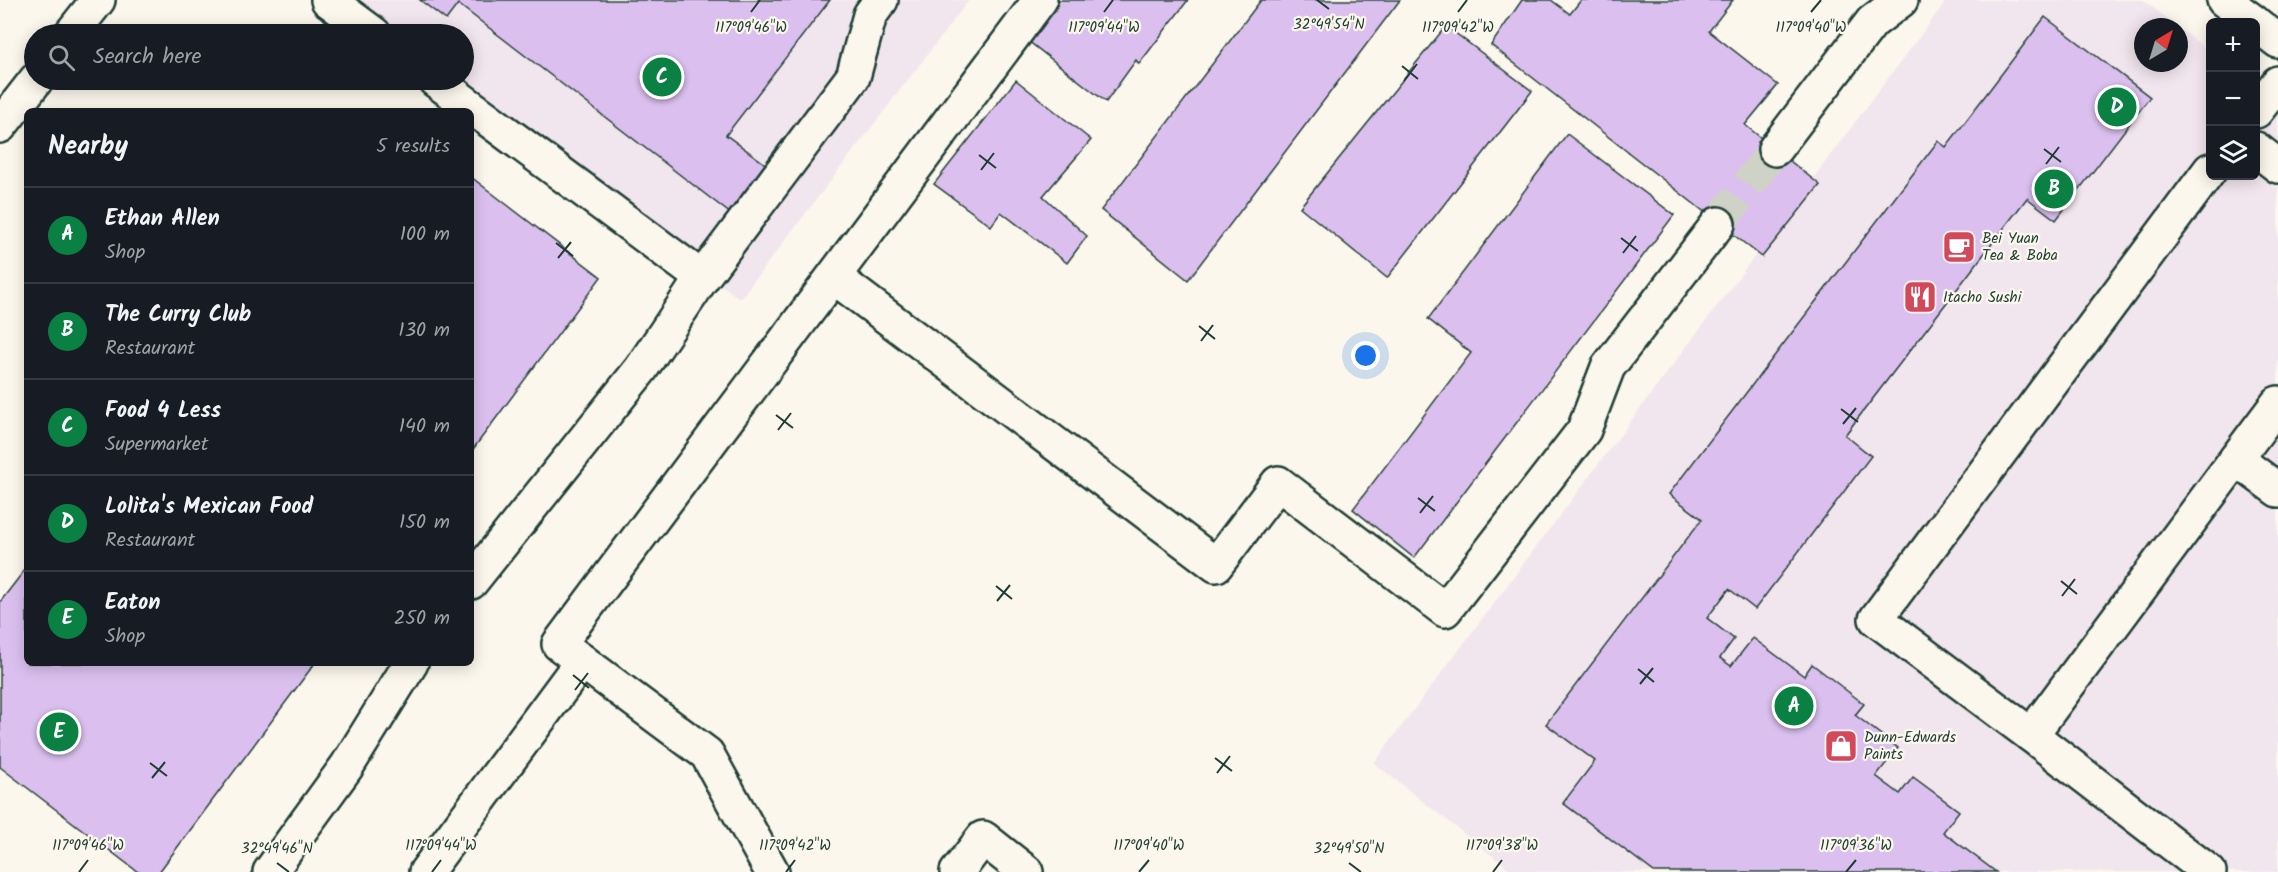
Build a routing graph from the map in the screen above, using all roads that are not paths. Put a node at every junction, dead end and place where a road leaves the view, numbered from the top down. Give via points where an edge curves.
1 (98, 0) edge
2 (328, 0) edge
3 (881, 0) edge
4 (1040, 0) edge
5 (1901, 0) edge
6 (2224, 0) edge
7 (2248, 18) edge
8 (80, 24) edge
9 (361, 24) edge
10 (2260, 27) edge
11 (2278, 41) edge
12 (2278, 83) edge
13 (28, 90) edge
14 (448, 90) edge
15 (2260, 106) edge
16 (473, 108) edge
17 (474, 109) edge
18 (0, 126) edge
19 (1775, 149) tunnel mouth
20 (2260, 152) edge
21 (2278, 166) edge
22 (2206, 177) edge
23 (1718, 224) tunnel mouth
24 (834, 277) junction
25 (702, 278) junction
26 (2278, 403) edge
27 (2236, 459) junction
28 (2278, 490) edge
29 (474, 578) edge
30 (582, 661) junction
31 (409, 666) edge
32 (2031, 735) junction
33 (270, 872) edge
34 (426, 872) edge
35 (772, 872) edge
36 (957, 872) edge
37 (1026, 872) edge
38 (2209, 872) edge

1 - 8 street
2 - 9 street
3 - 25 street via 870,15 853,77
4 - 24 street
5 - 19 street via 1872,22
6 - 7 street
10 - 11 street
12 - 15 street
13 - 18 street
14 - 16 street
17 - 25 street
20 - 21 street
22 - 32 street via 1876,619
23 - 24 street via 1608,367 1584,430 1445,610 1278,483 1216,565
24 - 30 street via 559,644
25 - 29 street via 641,369
26 - 27 street
27 - 28 street
27 - 32 street
30 - 34 street
30 - 35 street via 707,754
31 - 33 street via 347,766
32 - 38 street
36 - 37 street via 983,838

